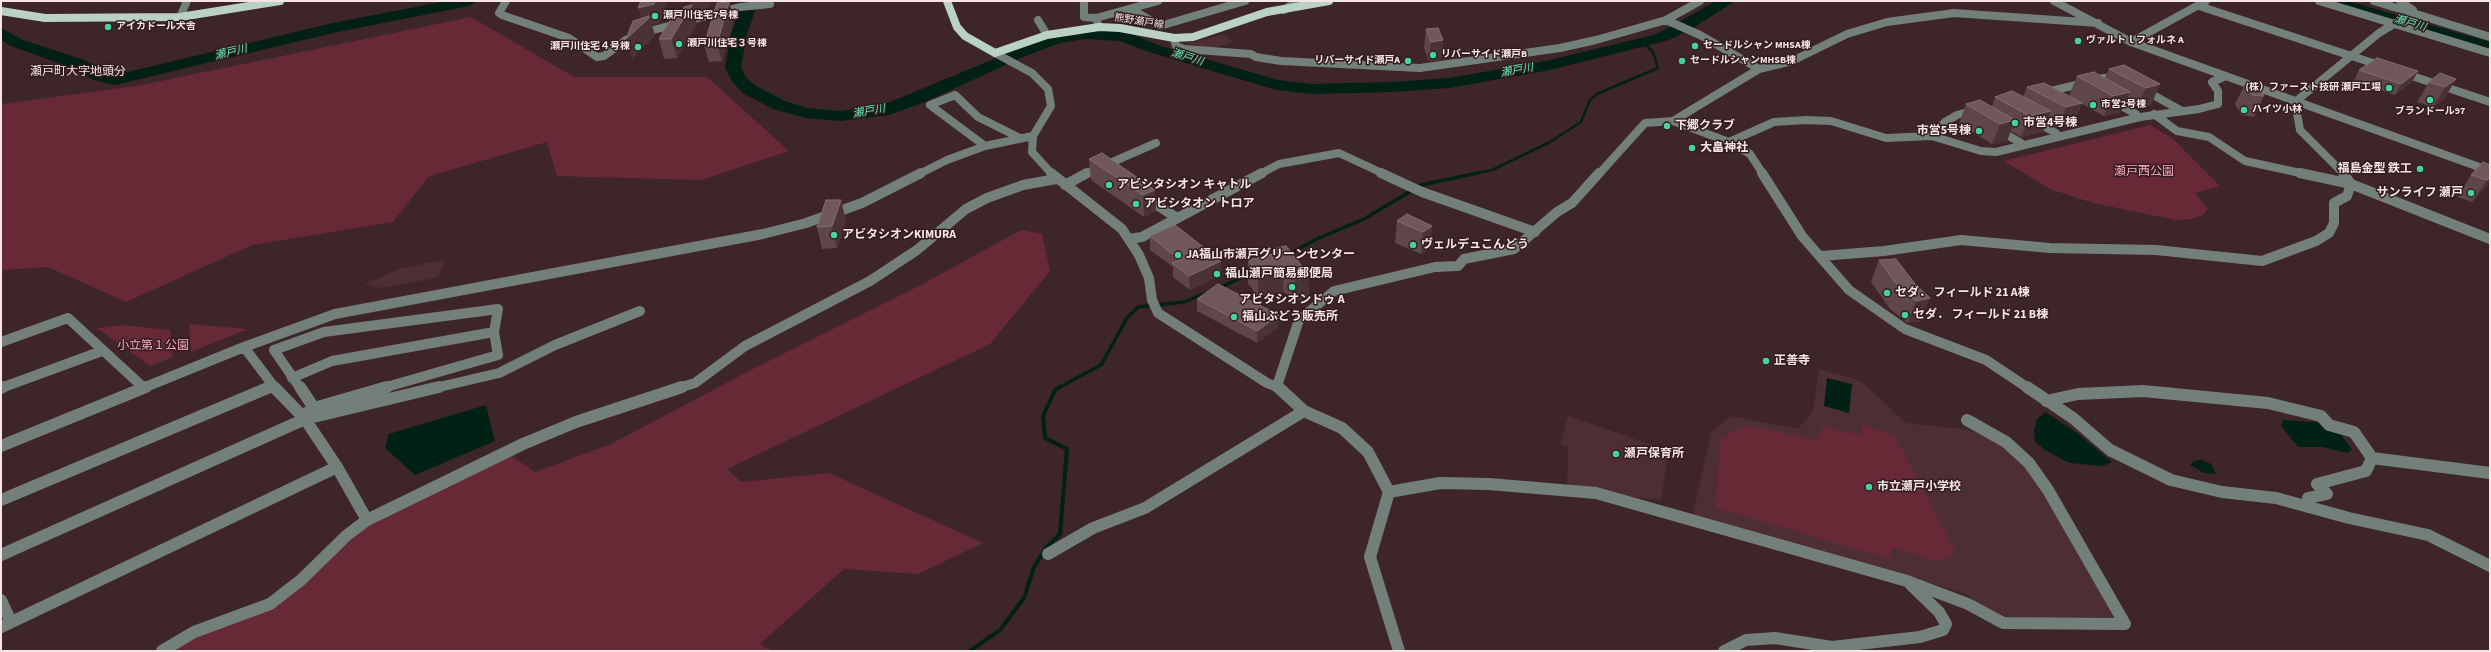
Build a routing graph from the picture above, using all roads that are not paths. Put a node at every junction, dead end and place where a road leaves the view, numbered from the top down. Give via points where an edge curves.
1 (187, 1) edge
2 (280, 1) edge
3 (506, 1) edge
4 (734, 1) edge
5 (947, 1) edge
6 (1084, 1) edge
7 (1158, 1) edge
8 (1245, 1) edge
9 (1297, 1) edge
10 (1329, 1) edge
11 (1700, 1) edge
12 (2054, 1) edge
13 (2206, 1) edge
14 (2319, 1) edge
15 (2374, 1) edge
16 (2400, 1) edge
17 (770, 4) dead end
18 (2199, 6) junction
19 (743, 7) junction
20 (1131, 9) junction
21 (1284, 10) junction
22 (1, 11) edge
23 (2413, 13) junction
24 (180, 17) junction
25 (1096, 18) junction
26 (1038, 20) dead end
27 (1668, 20) junction
28 (2098, 23) junction
29 (2394, 23) junction
30 (1099, 27) junction
31 (1047, 35) junction
32 (2490, 37) edge
33 (1174, 38) junction
34 (2131, 42) junction
35 (997, 54) junction
36 (2490, 54) edge
37 (2351, 56) junction
38 (1759, 69) junction
39 (2226, 76) junction
40 (2124, 80) edge
41 (2079, 83) junction
42 (2138, 87) edge
43 (2092, 90) edge
44 (2033, 96) edge
45 (2104, 97) edge
46 (2295, 102) junction
47 (2490, 102) edge
48 (1982, 108) edge
49 (2182, 111) junction
50 (1968, 112) junction
51 (2136, 114) dead end
52 (2154, 114) junction
53 (2029, 119) edge
54 (1673, 121) junction
55 (2056, 133) dead end
56 (1033, 136) junction
57 (1932, 136) junction
58 (1020, 138) junction
59 (1729, 142) junction
60 (1156, 143) dead end
61 (2021, 143) dead end
62 (985, 146) junction
63 (1100, 166) junction
64 (2490, 171) edge
65 (1113, 175) edge
66 (1056, 179) junction
67 (2350, 184) junction
68 (1065, 185) junction
69 (1139, 192) edge
70 (1177, 218) junction
71 (1535, 232) junction
72 (1129, 239) junction
73 (2490, 239) edge
74 (1821, 256) junction
75 (640, 311) dead end
76 (494, 332) junction
77 (1, 341) edge
78 (244, 347) junction
79 (102, 351) junction
80 (292, 378) junction
81 (273, 386) junction
82 (1277, 386) junction
83 (1, 388) edge
84 (144, 388) junction
85 (2046, 401) junction
86 (314, 408) junction
87 (1304, 411) junction
88 (304, 418) junction
89 (1967, 420) dead end
90 (1, 446) edge
91 (2372, 458) junction
92 (337, 467) junction
93 (2490, 473) edge
94 (1389, 492) junction
95 (1, 500) edge
96 (2308, 507) junction
97 (367, 520) junction
98 (1, 554) edge
99 (1048, 554) dead end
100 (2490, 566) edge
101 (1908, 581) junction
102 (1, 600) edge
103 (6, 625) edge
104 (162, 651) edge
105 (1399, 651) edge
106 (1724, 651) edge

1 - 24 street
2 - 24 main road
3 - 19 street via 500,13 502,15 569,38 597,57 604,56 626,40 646,32
4 - 19 street
5 - 35 main road via 957,28 965,36
6 - 25 street via 1084,17
7 - 20 street
8 - 20 street via 1160,26
9 - 21 street
10 - 21 main road, 熊野瀬戸線
11 - 27 street
12 - 28 street
13 - 18 street
14 - 29 street
15 - 23 street
16 - 23 street via 2413,10
17 - 19 street
18 - 34 street
18 - 37 street
20 - 25 street
21 - 33 main road, 熊野瀬戸線 via 1257,16 1207,34
22 - 24 main road via 45,18
23 - 29 street
23 - 32 street
25 - 30 street
26 - 31 street
27 - 33 street via 1560,48 1420,68 1281,61 1251,54 1184,49 1176,46
27 - 38 street
28 - 34 street
28 - 38 street via 1954,13 1938,15 1887,22 1847,34 1792,61
29 - 36 street
29 - 37 street
30 - 31 main road, 熊野瀬戸線
30 - 33 main road, 熊野瀬戸線 via 1120,28
31 - 35 main road, 熊野瀬戸線
34 - 39 street
35 - 56 street via 1038,77 1048,89 1051,106 1044,122
37 - 46 street
37 - 47 street
38 - 54 street
39 - 46 street
39 - 49 street via 2212,82 2218,91 2218,104
40 - 41 street via 2104,78
41 - 43 street
41 - 44 street
42 - 49 street
45 - 51 street
46 - 64 street
46 - 67 street via 2300,130 2346,176
48 - 50 street
49 - 52 street
50 - 57 street via 1945,122
50 - 61 street
52 - 57 street via 1996,152 1981,151
52 - 67 street via 2177,131 2209,137 2250,163
53 - 55 street
54 - 59 street
54 - 71 street via 1645,123 1641,126 1572,203 1557,212
56 - 58 street
56 - 66 street via 1032,152
57 - 59 street via 1886,138 1831,121 1806,120 1774,122
58 - 62 street
58 - 62 street via 978,117 955,95 930,105
59 - 74 street via 1750,154 1802,236
60 - 63 street
62 - 78 street via 947,160 856,206 806,223 763,234 335,314
63 - 65 street
63 - 68 street
66 - 68 street
66 - 97 street via 1022,185 966,209 917,250 870,281 745,346 695,383 576,422 523,444
67 - 73 street
67 - 74 street via 2347,196 2334,203 2334,223 2329,233 2316,241 2262,261 2156,250 2042,247 1961,240 1884,251
68 - 72 street via 1122,229
69 - 70 street
70 - 71 street via 1279,164 1339,154 1422,192
70 - 72 street via 1142,237
71 - 82 street via 1514,249 1464,259 1458,266 1435,267 1334,291 1299,320
72 - 82 street via 1149,278 1158,314 1267,383
74 - 85 street via 1849,290 1878,312 1905,329 1986,360
75 - 88 street via 555,345 499,372
76 - 80 street via 332,361
76 - 80 street via 498,309 324,332 274,350
76 - 86 street via 498,355
77 - 79 street via 68,318
78 - 81 street
78 - 84 street
79 - 83 street
79 - 84 street
80 - 86 street
81 - 88 street
81 - 95 street
82 - 87 street
84 - 90 street
85 - 91 street via 2078,394 2143,391 2268,403 2321,416 2329,425 2354,432
85 - 96 street via 2074,418 2110,450 2171,480 2222,492 2276,498
86 - 88 street
87 - 94 street via 1342,428 1368,452
87 - 99 street via 1145,508 1093,528
88 - 92 street
88 - 98 street
89 - 101 street via 2006,442 2028,463 2048,490 2125,624 2003,623 1968,604
91 - 93 street
91 - 96 street via 2366,471 2317,484 2327,494 2308,498
92 - 97 street
92 - 103 street
94 - 101 street via 1440,483 1596,492 1664,514
94 - 105 street via 1370,557
96 - 100 street via 2428,534
97 - 104 street via 346,536 301,580 270,604 194,632
101 - 106 street via 1939,612 1946,624 1943,630 1920,637 1832,647 1775,638 1746,640
102 - 103 street

